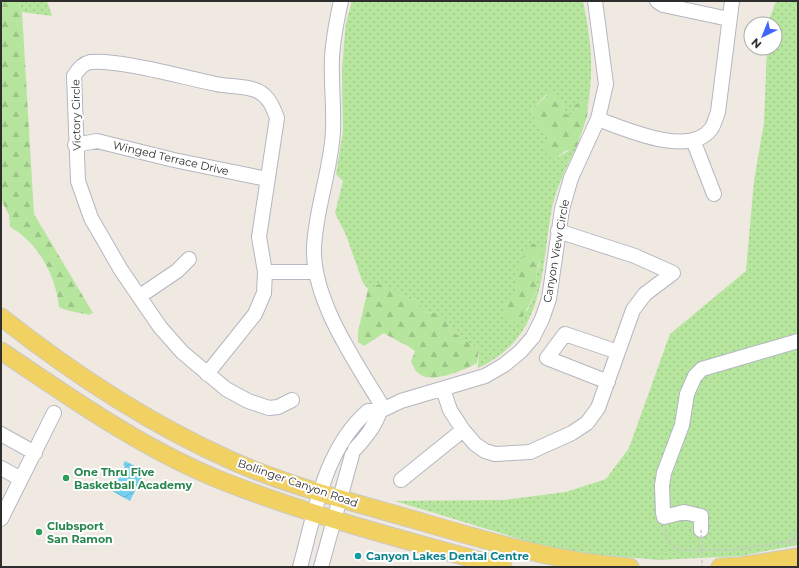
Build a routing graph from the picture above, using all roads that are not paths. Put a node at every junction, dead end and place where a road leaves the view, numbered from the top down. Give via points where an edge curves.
1 (341, 1) edge
2 (596, 1) edge
3 (657, 1) edge
4 (732, 1) edge
5 (729, 20) junction
6 (598, 119) junction
7 (693, 140) junction
8 (75, 145) junction
9 (267, 179) junction
10 (714, 194) dead end
11 (558, 231) junction
12 (189, 259) dead end
13 (265, 272) junction
14 (316, 272) junction
15 (140, 296) junction
16 (1, 317) edge
17 (798, 341) edge
18 (1, 351) edge
19 (618, 352) junction
20 (207, 374) junction
21 (608, 382) junction
22 (443, 389) junction
23 (292, 400) dead end
24 (382, 410) junction
25 (54, 413) dead end
26 (463, 430) junction
27 (1, 434) edge
28 (35, 453) junction
29 (1, 468) edge
30 (22, 479) junction
31 (401, 480) dead end
32 (321, 493) junction
33 (339, 498) junction
34 (316, 512) junction
35 (334, 518) junction
36 (1, 519) edge
37 (701, 530) road end
38 (798, 557) edge
39 (300, 567) edge
40 (321, 567) edge
41 (503, 567) edge
42 (630, 567) edge
43 (720, 567) edge

1 - 14 street via 332,57 333,130 314,248
2 - 6 street, Canyon View Circle via 606,84
3 - 5 street via 663,5
4 - 5 street
5 - 7 street via 718,112 711,129
6 - 7 street via 669,142 685,143
6 - 11 street, Canyon View Circle via 571,178
7 - 10 street
8 - 9 street, Winged Terrace Drive via 98,141
8 - 9 street, Victory Circle via 74,76 80,67 88,62 136,66 258,91 266,97 273,107 276,118
8 - 15 street, Victory Circle via 78,181 91,218
9 - 13 street, Victory Circle via 259,237
11 - 19 street via 634,256 673,273 645,294 633,310
11 - 22 street, Canyon View Circle via 549,299 533,337 504,366 484,376
12 - 15 street via 177,271
13 - 14 street
13 - 20 street, Victory Circle via 264,293 255,314
14 - 24 street via 331,320
15 - 20 street, Victory Circle via 160,327 182,352
16 - 32 main road, Bollinger Canyon Road via 81,377 179,436 229,460
17 - 37 street via 702,369 695,376 687,394 682,425 662,485 664,517 684,512 700,516
18 - 34 main road, Bollinger Canyon Road via 122,430 167,455 219,479
19 - 21 street
19 - 21 street via 565,334 547,358
20 - 23 street via 226,389 248,401 269,408 278,408
21 - 26 street via 598,408 587,423 572,433 530,452 485,452
22 - 24 street, Canyon View Circle via 401,401
22 - 26 street via 450,410
24 - 32 street, Canyon View Circle via 368,411 346,433 334,456
24 - 33 street via 355,453
25 - 28 street
26 - 31 street
27 - 28 street
28 - 30 street
29 - 30 street
30 - 36 street
32 - 33 main road, Bollinger Canyon Road
32 - 34 street, Canyon View Circle
33 - 35 street
33 - 42 main road, Bollinger Canyon Road via 514,549 566,560
34 - 35 main road, Bollinger Canyon Road
34 - 39 street, Canyon View Circle
35 - 40 street
35 - 41 main road, Bollinger Canyon Road
38 - 43 main road

